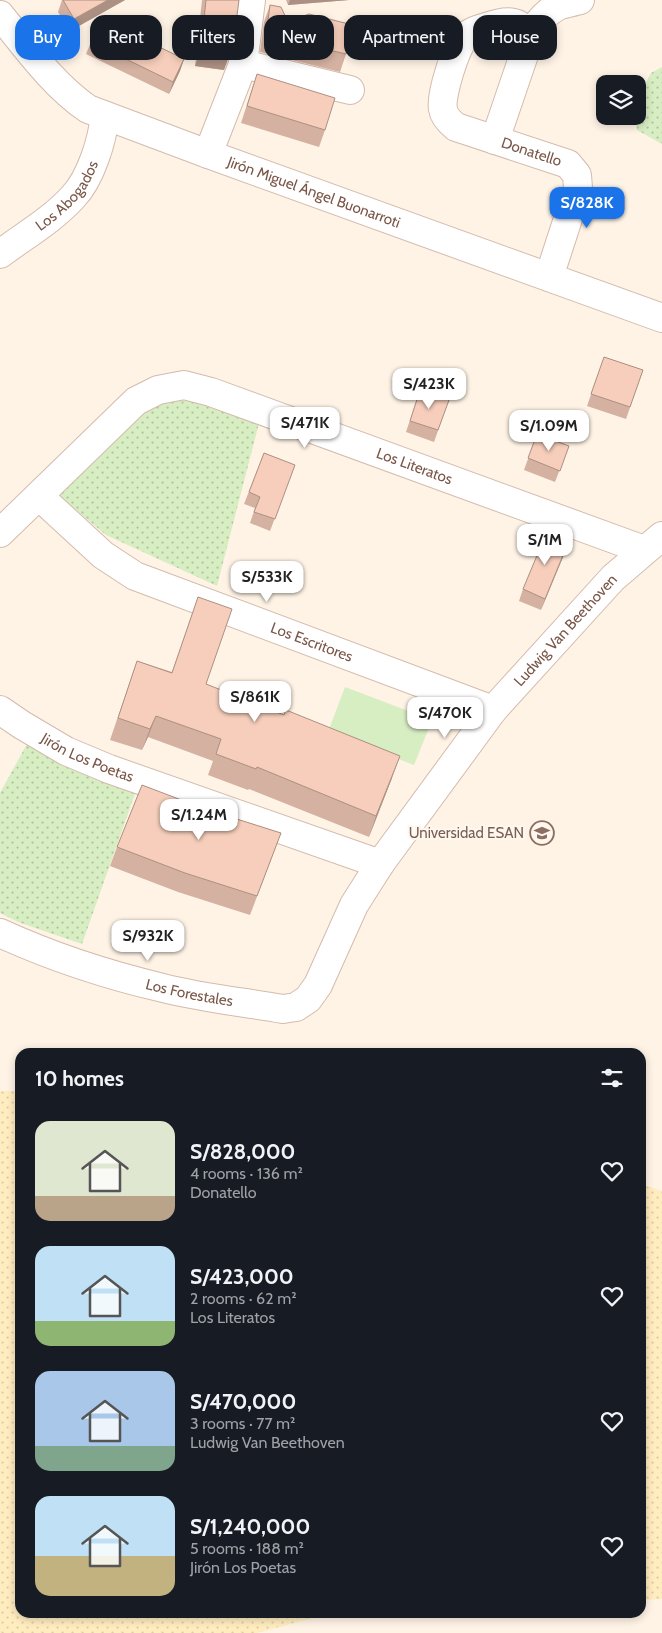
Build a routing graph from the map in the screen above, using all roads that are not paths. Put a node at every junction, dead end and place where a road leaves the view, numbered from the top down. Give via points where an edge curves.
1 (251, 0) edge
2 (580, 0) edge
3 (0, 15) edge
4 (547, 15) edge
5 (473, 31) edge
6 (522, 60) edge
7 (243, 64) junction
8 (350, 90) dead end
9 (105, 116) junction
10 (495, 140) junction
11 (208, 154) junction
12 (0, 254) edge
13 (549, 277) junction
14 (662, 318) edge
15 (39, 496) junction
16 (0, 533) edge
17 (653, 543) edge
18 (0, 710) edge
19 (493, 710) junction
20 (380, 864) junction
21 (0, 933) edge
22 (296, 1007) joint

1 - 7 street
2 - 4 street, Donatello via 560,6
3 - 9 street, Jirón Miguel Ángel Buonarroti via 66,91 88,109
5 - 10 street, Donatello via 465,37 454,56 442,100 443,110 456,128
6 - 10 street, Donatello
7 - 8 street
7 - 11 street
9 - 11 street, Jirón Miguel Ángel Buonarroti
9 - 12 street, Los Abogados via 103,136 75,196
10 - 13 street, Donatello via 568,164 577,175 578,188
11 - 13 street, Jirón Miguel Ángel Buonarroti
13 - 14 street, Jirón Miguel Ángel Buonarroti
15 - 16 street, Los Literatos
15 - 17 street, Los Literatos via 136,401 158,390 184,385
15 - 19 street, Los Escritores via 103,555 135,576
17 - 19 street, Ludwig Van Beethoven via 613,578
18 - 20 street, Jirón Los Poetas via 66,751 109,769
19 - 20 street, Ludwig Van Beethoven
20 - 22 street, Ludwig Van Beethoven via 354,906 318,985
21 - 22 street, Los Forestales via 90,967 163,988 283,1009

